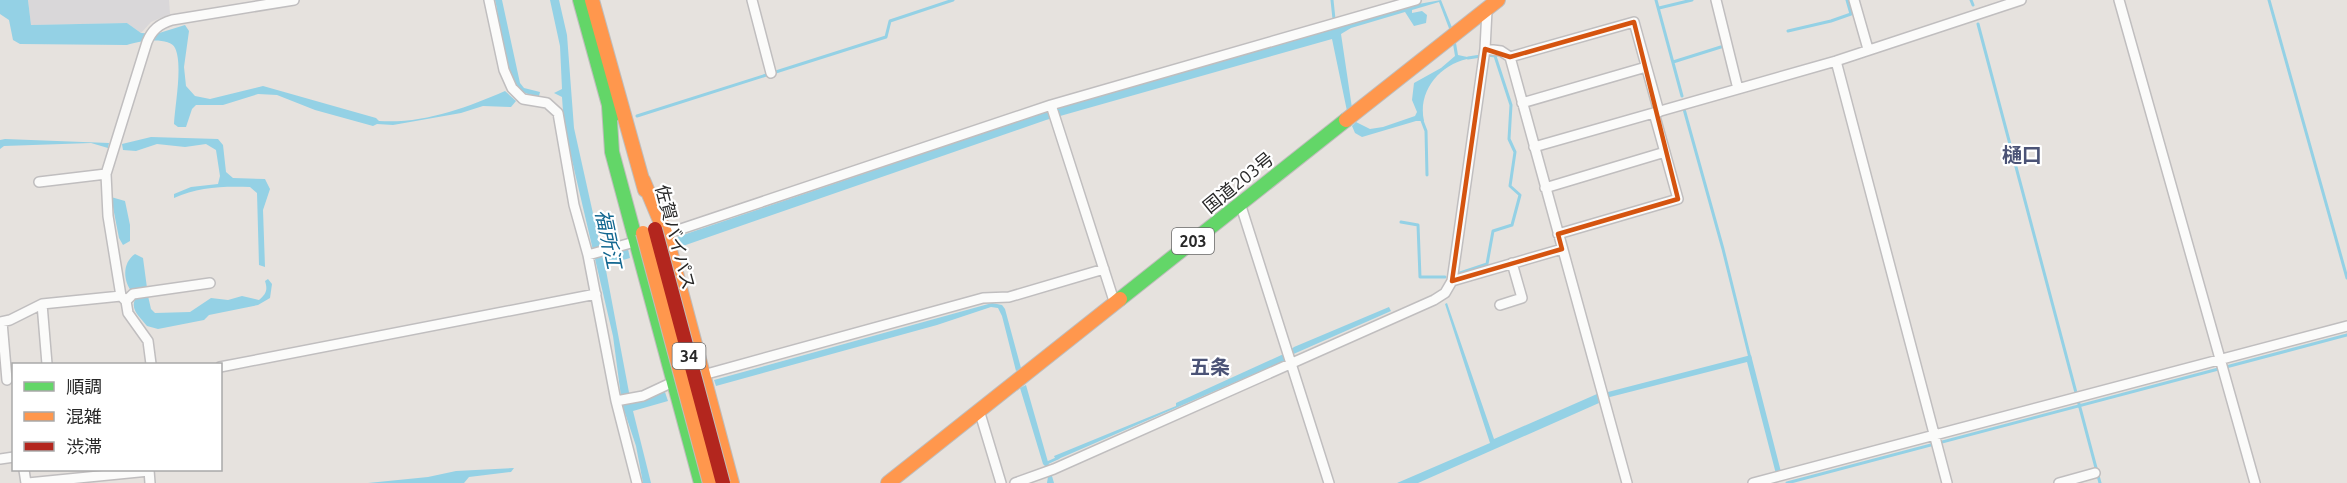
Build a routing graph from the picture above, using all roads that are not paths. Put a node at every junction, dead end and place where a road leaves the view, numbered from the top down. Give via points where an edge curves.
1 (294, 0) edge
2 (489, 0) edge
3 (580, 0) edge
4 (592, 0) edge
5 (752, 0) edge
6 (1416, 0) edge
7 (1498, 0) edge
8 (1716, 0) edge
9 (1854, 0) edge
10 (2021, 0) edge
11 (2119, 0) edge
12 (2001, 3) edge
13 (1486, 10) junction
14 (1485, 49) junction
15 (1868, 49) junction
16 (1510, 57) junction
17 (1836, 61) junction
18 (1646, 67) junction
19 (771, 73) dead end
20 (1738, 89) junction
21 (1522, 103) junction
22 (1051, 105) junction
23 (1656, 112) junction
24 (1534, 147) junction
25 (1665, 153) junction
26 (106, 174) junction
27 (39, 182) dead end
28 (1545, 188) junction
29 (1240, 203) junction
30 (1558, 234) junction
31 (650, 235) junction
32 (1562, 249) junction
33 (588, 255) junction
34 (1512, 263) junction
35 (1104, 269) junction
36 (1452, 281) junction
37 (210, 283) dead end
38 (596, 294) junction
39 (123, 298) junction
40 (42, 304) junction
41 (1114, 304) junction
42 (1500, 305) dead end
43 (1, 322) edge
44 (2347, 326) edge
45 (2218, 360) junction
46 (1291, 362) junction
47 (47, 363) edge
48 (152, 363) edge
49 (222, 367) edge
50 (703, 375) junction
51 (7, 380) edge
52 (673, 382) junction
53 (616, 401) junction
54 (978, 410) junction
55 (1935, 436) junction
56 (140, 471) edge
57 (2095, 473) dead end
58 (2073, 481) edge
59 (27, 483) edge
60 (637, 483) edge
61 (701, 483) edge
62 (710, 483) edge
63 (723, 483) edge
64 (732, 483) edge
65 (888, 483) edge
66 (1001, 483) edge
67 (1015, 483) edge
68 (1329, 483) edge
69 (1627, 483) edge
70 (1753, 483) edge
71 (1947, 483) edge
72 (2059, 483) edge
73 (2254, 483) edge

1 - 26 street via 162,23 149,38
2 - 33 street via 504,70 512,88 523,99 546,103 558,113 574,205
3 - 31 highway, 佐賀バイパス / 34
4 - 31 highway, 佐賀バイパス / 34 via 643,180
5 - 19 street
6 - 22 street
7 - 13 highway, 国道203号 / 203
8 - 20 street
9 - 15 street
10 - 12 street
11 - 45 street
12 - 15 street
13 - 14 street
13 - 29 highway, 国道203号 / 203
14 - 16 street
14 - 36 street
15 - 17 street
16 - 18 street via 1634,22
16 - 21 street
17 - 20 street
17 - 55 street
18 - 21 street
18 - 23 street
20 - 23 street
21 - 24 street
22 - 31 street
22 - 35 street
23 - 24 street
23 - 25 street
24 - 28 street
25 - 28 street
25 - 30 street via 1678,199
26 - 27 street
26 - 39 street via 108,216
28 - 30 street
29 - 41 highway, 国道203号 / 203
29 - 46 street
30 - 32 street
31 - 33 street
31 - 50 highway
31 - 52 highway
31 - 62 highway, 佐賀バイパス / 34, bridge
31 - 63 highway, 佐賀バイパス / 34, bridge
32 - 34 street
32 - 69 street
33 - 38 street
34 - 36 street
34 - 42 street via 1522,298
35 - 41 street
35 - 50 street
36 - 46 street via 1434,300
37 - 39 street
38 - 49 street
38 - 53 street
39 - 40 street
39 - 48 street via 147,341
40 - 43 street
40 - 47 street
41 - 54 highway, 国道203号 / 203
43 - 51 street
44 - 45 street
45 - 55 street
45 - 73 street
46 - 67 street
46 - 68 street
50 - 64 highway
52 - 53 street via 643,396
52 - 61 highway
53 - 60 street
54 - 65 highway, 国道203号 / 203
54 - 66 street
55 - 70 street
55 - 71 street
56 - 59 street
57 - 58 street
58 - 72 street

